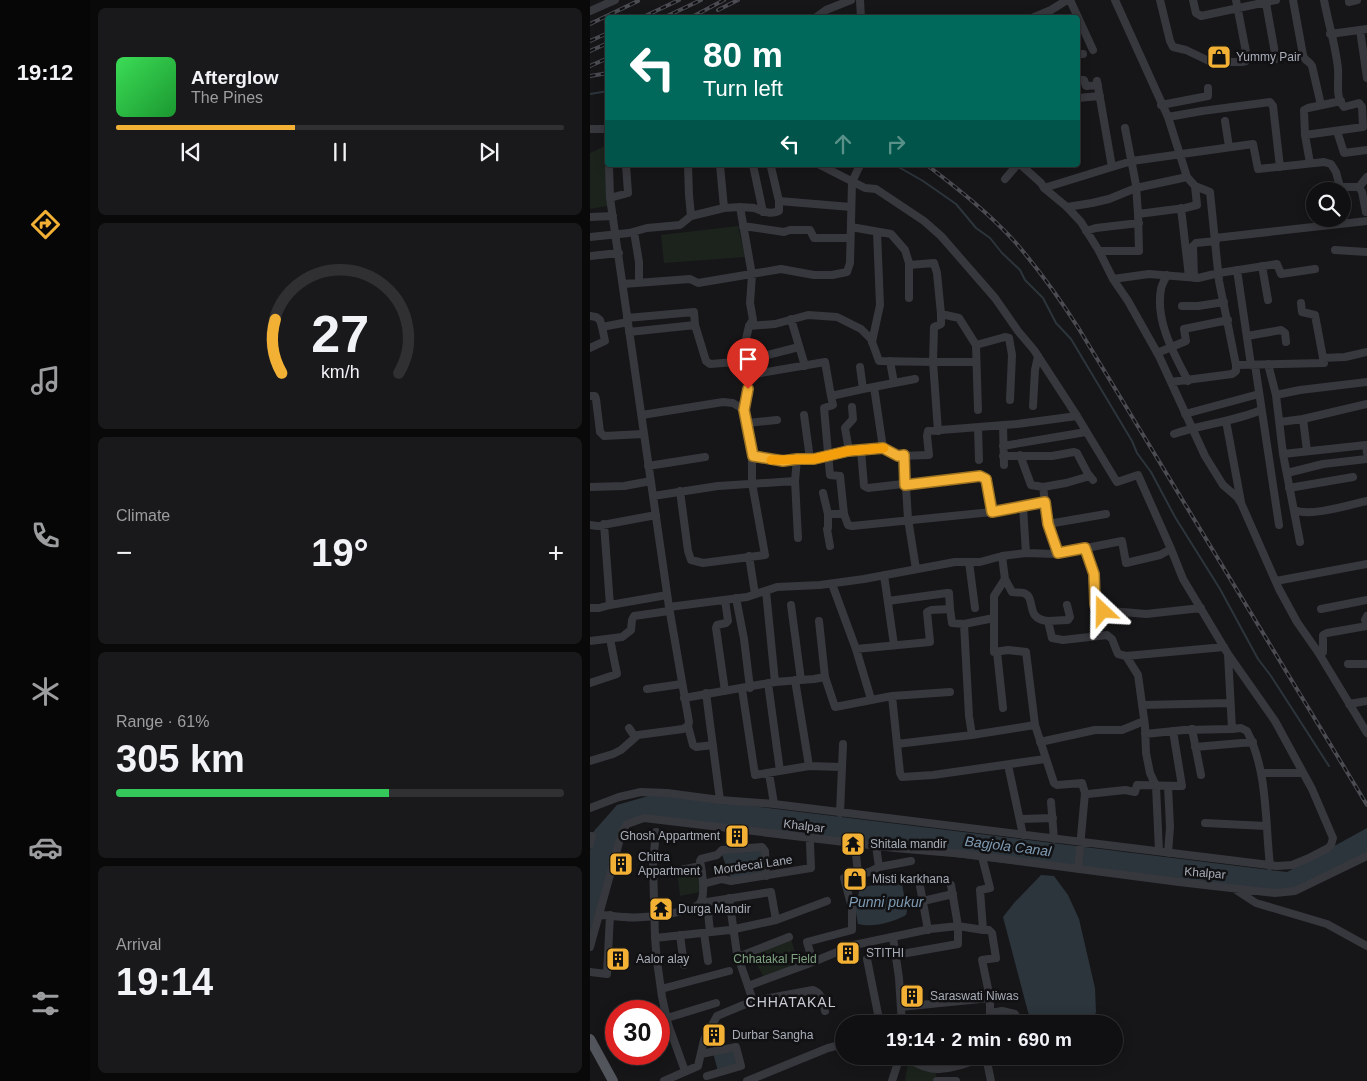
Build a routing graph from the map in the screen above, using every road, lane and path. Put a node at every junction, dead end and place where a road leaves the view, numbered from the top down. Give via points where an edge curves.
1 (615, 0) edge
2 (851, 0) edge
3 (860, 0) edge
4 (1068, 0) edge
5 (1115, 0) edge
6 (1160, 0) edge
7 (1192, 0) edge
8 (1276, 0) edge
9 (1293, 0) edge
10 (1324, 0) edge
11 (1349, 0) edge
12 (1357, 0) edge
13 (1266, 3) junction
14 (1237, 4) edge
15 (590, 11) edge
16 (819, 15) edge
17 (861, 15) edge
18 (1039, 15) edge
19 (1074, 15) edge
20 (1080, 28) edge
21 (1363, 30) edge
22 (1330, 34) junction
23 (1093, 50) dead end
24 (1276, 59) dead end
25 (1367, 78) edge
26 (1080, 80) edge
27 (1208, 88) dead end
28 (1100, 96) junction
29 (1080, 98) edge
30 (1341, 101) junction
31 (1161, 105) junction
32 (1321, 105) junction
33 (1168, 117) junction
34 (1225, 121) dead end
35 (1365, 121) edge
36 (1124, 128) dead end
37 (590, 129) edge
38 (605, 131) edge
39 (1337, 131) junction
40 (1305, 135) junction
41 (1229, 147) junction
42 (1367, 150) edge
43 (1179, 155) junction
44 (1132, 160) junction
45 (1310, 163) junction
46 (609, 167) edge
47 (626, 167) edge
48 (688, 167) edge
49 (720, 167) edge
50 (753, 167) edge
51 (771, 167) edge
52 (824, 167) edge
53 (859, 167) edge
54 (1015, 167) edge
55 (1023, 167) edge
56 (1112, 167) junction
57 (1280, 167) junction
58 (1367, 177) edge
59 (1187, 178) junction
60 (1005, 179) dead end
61 (852, 182) junction
62 (1194, 186) junction
63 (1359, 187) junction
64 (1044, 188) junction
65 (1136, 188) junction
66 (610, 198) junction
67 (779, 201) junction
68 (851, 207) junction
69 (1067, 207) junction
70 (724, 208) junction
71 (740, 208) junction
72 (1181, 208) junction
73 (763, 212) junction
74 (1367, 213) edge
75 (1138, 214) junction
76 (613, 216) junction
77 (691, 216) junction
78 (590, 218) edge
79 (1367, 221) edge
80 (1139, 223) junction
81 (743, 226) junction
82 (851, 227) junction
83 (1086, 231) junction
84 (634, 232) junction
85 (877, 232) junction
86 (616, 235) junction
87 (590, 237) edge
88 (850, 238) junction
89 (1216, 240) junction
90 (1334, 250) dead end
91 (1099, 251) junction
92 (1367, 252) edge
93 (618, 253) junction
94 (590, 256) edge
95 (909, 266) junction
96 (1262, 266) junction
97 (1315, 269) dead end
98 (1236, 270) junction
99 (1218, 273) junction
100 (752, 275) junction
101 (1167, 275) junction
102 (1192, 278) junction
103 (1113, 279) junction
104 (639, 282) junction
105 (622, 284) junction
106 (909, 298) dead end
107 (1268, 300) dead end
108 (1224, 302) junction
109 (1301, 303) dead end
110 (1182, 306) dead end
111 (941, 314) junction
112 (590, 316) edge
113 (792, 319) junction
114 (627, 320) junction
115 (1228, 320) junction
116 (695, 325) junction
117 (749, 326) junction
118 (602, 328) junction
119 (629, 332) junction
120 (1247, 336) junction
121 (872, 342) junction
122 (1286, 342) dead end
123 (976, 345) junction
124 (800, 347) junction
125 (1170, 347) junction
126 (590, 348) edge
127 (1367, 352) edge
128 (1156, 353) junction
129 (1038, 356) junction
130 (1323, 358) junction
131 (748, 360) junction
132 (890, 361) junction
133 (933, 362) junction
134 (976, 362) junction
135 (1268, 364) junction
136 (1236, 365) junction
137 (1253, 365) junction
138 (805, 366) junction
139 (860, 367) dead end
140 (749, 376) junction
141 (915, 379) dead end
142 (1188, 381) junction
143 (1171, 382) junction
144 (1367, 382) edge
145 (894, 383) junction
146 (874, 387) junction
147 (863, 389) junction
148 (1259, 394) junction
149 (1276, 395) junction
150 (590, 396) edge
151 (831, 396) junction
152 (1010, 400) dead end
153 (1367, 404) edge
154 (1033, 406) dead end
155 (852, 407) dead end
156 (744, 410) junction
157 (978, 410) dead end
158 (1261, 410) junction
159 (1185, 414) junction
160 (642, 415) junction
161 (804, 415) dead end
162 (1077, 416) junction
163 (1303, 419) junction
164 (777, 420) dead end
165 (1226, 421) junction
166 (1280, 422) junction
167 (747, 423) junction
168 (1003, 425) junction
169 (978, 428) junction
170 (1192, 428) junction
171 (938, 430) junction
172 (1086, 432) junction
173 (643, 434) junction
174 (1174, 434) dead end
175 (1003, 446) junction
176 (883, 448) junction
177 (861, 450) junction
178 (848, 451) junction
179 (1307, 451) junction
180 (1367, 453) edge
181 (1283, 454) junction
182 (829, 455) junction
183 (904, 455) junction
184 (1020, 455) junction
185 (753, 456) junction
186 (1003, 456) junction
187 (706, 457) dead end
188 (797, 459) junction
189 (810, 459) junction
190 (1367, 459) edge
191 (979, 460) dead end
192 (1004, 465) dead end
193 (648, 466) junction
194 (1286, 473) junction
195 (1353, 477) dead end
196 (795, 481) junction
197 (650, 482) junction
198 (752, 483) junction
199 (905, 485) junction
200 (590, 487) edge
201 (1043, 487) junction
202 (1289, 488) junction
203 (680, 491) junction
204 (823, 493) dead end
205 (653, 496) junction
206 (1367, 501) edge
207 (1045, 502) junction
208 (1241, 503) junction
209 (1022, 507) junction
210 (1294, 510) junction
211 (992, 512) junction
212 (828, 514) junction
213 (844, 514) junction
214 (1106, 514) dead end
215 (656, 515) junction
216 (908, 519) junction
217 (604, 524) junction
218 (1048, 524) junction
219 (590, 525) edge
220 (1279, 525) dead end
221 (798, 538) dead end
222 (1300, 542) dead end
223 (830, 546) dead end
224 (1085, 548) junction
225 (1171, 549) junction
226 (1026, 553) junction
227 (1058, 553) junction
228 (749, 556) junction
229 (1002, 556) junction
230 (969, 562) junction
231 (1367, 564) edge
232 (916, 569) junction
233 (884, 576) junction
234 (1005, 579) junction
235 (1276, 581) junction
236 (832, 584) junction
237 (766, 591) junction
238 (755, 594) junction
239 (667, 595) junction
240 (736, 598) junction
241 (725, 600) junction
242 (888, 600) junction
243 (1367, 600) edge
244 (610, 605) junction
245 (791, 605) dead end
246 (1067, 605) dead end
247 (590, 608) edge
248 (975, 608) dead end
249 (1200, 608) junction
250 (669, 609) junction
251 (950, 609) junction
252 (1321, 609) dead end
253 (1367, 616) edge
254 (994, 618) junction
255 (819, 621) dead end
256 (1048, 621) junction
257 (964, 624) junction
258 (1367, 625) edge
259 (610, 639) junction
260 (590, 641) edge
261 (894, 645) junction
262 (856, 649) junction
263 (1226, 650) junction
264 (997, 652) junction
265 (1318, 652) junction
266 (1126, 656) junction
267 (1348, 664) dead end
268 (1367, 664) edge
269 (825, 677) junction
270 (798, 680) junction
271 (590, 683) edge
272 (772, 683) junction
273 (682, 684) junction
274 (746, 688) junction
275 (647, 690) dead end
276 (725, 691) junction
277 (950, 692) dead end
278 (706, 693) junction
279 (892, 696) junction
280 (684, 698) junction
281 (871, 699) junction
282 (1367, 701) edge
283 (1230, 703) junction
284 (1350, 704) junction
285 (1142, 705) junction
286 (1002, 708) dead end
287 (1144, 721) junction
288 (1364, 724) edge
289 (1035, 725) junction
290 (688, 726) junction
291 (629, 728) dead end
292 (1192, 729) junction
293 (1232, 729) junction
294 (1173, 731) junction
295 (1367, 733) edge
296 (1145, 734) junction
297 (972, 735) junction
298 (635, 737) junction
299 (1040, 742) junction
300 (1253, 742) junction
301 (843, 744) dead end
302 (897, 744) junction
303 (713, 745) junction
304 (1195, 747) junction
305 (1045, 759) junction
306 (590, 760) edge
307 (1008, 765) junction
308 (809, 766) junction
309 (842, 767) junction
310 (780, 771) junction
311 (769, 773) junction
312 (1261, 773) junction
313 (1303, 773) junction
314 (1201, 774) dead end
315 (1156, 786) junction
316 (1168, 786) junction
317 (1085, 793) junction
318 (720, 800) junction
319 (1051, 802) dead end
320 (774, 804) junction
321 (590, 808) edge
322 (840, 813) junction
323 (1053, 818) junction
324 (1020, 819) junction
325 (1204, 823) dead end
326 (1266, 826) junction
327 (656, 832) dead end
328 (1023, 835) junction
329 (1054, 839) junction
330 (1082, 842) junction
331 (810, 843) dead end
332 (855, 844) junction
333 (876, 846) junction
334 (1159, 851) junction
335 (1168, 853) junction
336 (1367, 856) edge
337 (982, 857) junction
338 (911, 861) dead end
339 (701, 866) junction
340 (1270, 866) junction
341 (879, 867) junction
342 (1078, 869) junction
343 (676, 872) dead end
344 (858, 874) junction
345 (766, 876) junction
346 (703, 884) junction
347 (951, 885) dead end
348 (920, 886) dead end
349 (1232, 887) junction
350 (953, 894) junction
351 (729, 898) junction
352 (827, 901) dead end
353 (923, 901) junction
354 (599, 915) junction
355 (610, 915) junction
356 (655, 916) junction
357 (776, 920) junction
358 (958, 926) junction
359 (734, 930) junction
360 (928, 930) junction
361 (984, 930) junction
362 (707, 933) junction
363 (680, 935) junction
364 (893, 936) junction
365 (788, 937) dead end
366 (655, 938) junction
367 (1367, 946) edge
368 (590, 948) edge
369 (896, 955) junction
370 (738, 957) junction
371 (867, 959) dead end
372 (708, 961) dead end
373 (813, 962) junction
374 (684, 965) dead end
375 (729, 971) dead end
376 (590, 972) edge
377 (748, 986) junction
378 (661, 989) junction
379 (990, 998) junction
380 (663, 1000) edge
381 (753, 1001) junction
382 (716, 1003) dead end
383 (901, 1007) junction
384 (825, 1011) dead end
385 (990, 1013) joint
386 (878, 1015) edge
387 (901, 1015) edge
388 (1015, 1015) edge
389 (670, 1017) edge
390 (670, 1027) edge
391 (590, 1039) edge
392 (835, 1046) edge
393 (701, 1054) junction
394 (897, 1065) edge
395 (922, 1065) edge
396 (956, 1065) edge
397 (988, 1065) edge
398 (698, 1066) junction
399 (953, 1066) joint
400 (938, 1069) junction
401 (685, 1071) junction
402 (707, 1078) edge
403 (613, 1081) edge
404 (664, 1081) edge
405 (746, 1081) edge
406 (892, 1081) edge
407 (937, 1081) edge
408 (956, 1081) edge
409 (991, 1081) edge

1 - 15 street
2 - 16 street
3 - 17 street
4 - 18 street
4 - 19 street
5 - 31 street
6 - 14 street via 1171,44 1211,62 1246,61
7 - 14 street via 1196,13 1202,16
8 - 13 street
9 - 32 street via 1303,55 1312,66
10 - 22 street
11 - 12 street
13 - 14 street
13 - 24 street
20 - 23 street
21 - 22 street
21 - 25 street
22 - 30 street
26 - 28 street via 1084,80 1086,86 1098,83
27 - 31 street via 1208,96
28 - 29 street
28 - 56 street
30 - 32 street
30 - 35 street via 1344,107 1359,103
31 - 33 street
32 - 40 street via 1304,110
33 - 43 street
33 - 57 street via 1270,102
34 - 41 street
35 - 39 street via 1363,127
36 - 44 street
37 - 38 street
39 - 40 street
39 - 42 street via 1344,153
40 - 45 street
41 - 43 street
41 - 57 street via 1253,144 1258,169
43 - 44 street
43 - 59 street
44 - 56 street
44 - 65 street
45 - 57 street
45 - 63 street via 1331,164 1340,187
46 - 66 street
47 - 66 street via 628,193
48 - 77 street
49 - 70 street
50 - 73 street
51 - 67 street
52 - 61 street
53 - 61 street
54 - 60 street
55 - 64 street
56 - 64 street
58 - 63 street
59 - 62 street
59 - 65 street
61 - 68 street
61 - 129 street via 876,189 941,236 995,298
62 - 72 street via 1197,204
62 - 89 street via 1210,192
63 - 74 street
64 - 69 street
65 - 69 street via 1109,199
65 - 75 street
66 - 76 street
67 - 68 street
67 - 73 street via 779,211
68 - 82 street
69 - 83 street
70 - 71 street
70 - 77 street
71 - 73 street
71 - 81 street
72 - 75 street
72 - 102 street
75 - 80 street
76 - 78 street
76 - 86 street
77 - 84 street via 680,225
79 - 89 street
80 - 83 street
80 - 91 street via 1139,251
81 - 88 street via 784,232 810,230 814,238
81 - 100 street
82 - 85 street
82 - 88 street
83 - 91 street
84 - 86 street
84 - 104 street
85 - 95 street via 891,234 905,250
85 - 121 street via 880,305
86 - 87 street
86 - 93 street
88 - 100 street via 847,272 814,275 781,270
89 - 99 street
89 - 102 street via 1193,246
90 - 92 street
91 - 103 street
93 - 94 street
93 - 105 street
95 - 106 street
95 - 111 street via 934,263
96 - 97 street via 1277,264 1281,274
96 - 98 street
96 - 107 street
98 - 99 street
98 - 120 street
99 - 102 street
99 - 108 street
100 - 104 street via 698,283 690,279
100 - 117 street via 750,303 753,320
101 - 102 street
101 - 103 street
101 - 125 street via 1161,289 1160,311
103 - 128 street
104 - 105 street
105 - 114 street
108 - 110 street
108 - 115 street
109 - 130 street via 1302,312 1315,315
111 - 123 street via 959,318
111 - 133 street via 942,323 934,327
112 - 118 street via 600,320
113 - 117 street
113 - 121 street via 808,315 837,317 861,329
113 - 124 street
114 - 116 street via 694,312
114 - 118 street
114 - 119 street
115 - 125 street via 1184,329 1186,341
115 - 136 street
116 - 119 street
116 - 131 street via 706,361 710,364
117 - 131 street via 746,339
118 - 126 street via 605,341
119 - 160 street
120 - 122 street via 1281,330 1285,333
120 - 137 street
121 - 132 street via 879,361
123 - 134 street
123 - 152 street via 1009,338 1012,355
124 - 131 street
124 - 138 street
125 - 128 street
125 - 142 street
127 - 130 street
128 - 143 street
129 - 154 street via 1034,370
129 - 162 street
130 - 135 street via 1324,363
131 - 140 street
132 - 133 street
132 - 145 street
133 - 134 street
133 - 171 street
134 - 157 street
135 - 137 street
135 - 149 street
136 - 137 street
136 - 142 street via 1234,373
137 - 148 street
138 - 140 street
138 - 151 street via 825,362
139 - 147 street
140 - 156 street
141 - 145 street
142 - 143 street
143 - 159 street
144 - 149 street
145 - 146 street
146 - 147 street
146 - 176 street
147 - 151 street
148 - 158 street
148 - 159 street
149 - 166 street
150 - 173 street via 595,396 600,432 604,436
151 - 182 street via 833,405 824,408
153 - 163 street
155 - 178 street via 853,419 845,428
156 - 160 street via 733,403 723,402
156 - 167 street
158 - 165 street
158 - 220 street
159 - 170 street
160 - 173 street
161 - 189 street
162 - 168 street
162 - 172 street
163 - 166 street
163 - 179 street
164 - 167 street
165 - 170 street
165 - 208 street
166 - 181 street
167 - 185 street
168 - 169 street
168 - 175 street
169 - 171 street
169 - 191 street
170 - 174 street
170 - 208 street via 1223,485
171 - 183 street via 928,431 929,455
172 - 175 street
172 - 225 street via 1117,482 1138,475
173 - 193 street
175 - 186 street
176 - 177 street
176 - 183 street via 898,456
177 - 178 street
177 - 199 street via 864,486
178 - 182 street
179 - 180 street via 1366,445
179 - 181 street
181 - 194 street
182 - 189 street
182 - 213 street via 830,475 840,476
183 - 199 street
184 - 186 street
184 - 201 street via 1031,485
184 - 201 street via 1052,456 1074,452 1091,478
185 - 188 street via 783,461
185 - 198 street
186 - 192 street
187 - 193 street
188 - 189 street
188 - 196 street
190 - 194 street via 1323,464
193 - 197 street
194 - 202 street
195 - 202 street
196 - 198 street
196 - 221 street
197 - 200 street
197 - 205 street
198 - 203 street
198 - 228 street via 764,555
199 - 211 street via 980,476 986,479
199 - 216 street
201 - 207 street
202 - 210 street
203 - 205 street
203 - 228 street via 691,560 703,563
204 - 212 street
205 - 215 street
206 - 210 street via 1318,511
207 - 209 street
207 - 218 street
208 - 235 street
209 - 211 street
209 - 226 street
210 - 222 street
211 - 216 street
212 - 213 street
212 - 223 street
213 - 216 street via 846,522 852,526
214 - 218 street
215 - 217 street
215 - 239 street
216 - 232 street
217 - 219 street
217 - 244 street
218 - 227 street
224 - 225 street via 1122,541 1126,563
224 - 227 street
224 - 249 street via 1094,574 1095,604 1099,610 1146,614
225 - 249 street
226 - 227 street
226 - 229 street
228 - 238 street
229 - 230 street
229 - 234 street
230 - 232 street
230 - 248 street
231 - 235 street
232 - 233 street
233 - 236 street
233 - 242 street
234 - 254 street via 994,596
234 - 256 street via 1012,592 1028,596 1036,618
235 - 265 street via 1297,622
236 - 237 street via 777,587
236 - 262 street
237 - 238 street
237 - 272 street
238 - 240 street
239 - 244 street
239 - 250 street
240 - 241 street
240 - 274 street via 744,639
241 - 250 street
241 - 276 street via 728,621 716,626
242 - 251 street via 947,592
242 - 261 street
243 - 252 street
244 - 247 street
245 - 270 street
246 - 256 street via 1068,620
249 - 263 street
250 - 259 street via 634,616 630,633
250 - 273 street
251 - 257 street via 952,623
251 - 261 street via 927,612 930,642
253 - 258 street
254 - 257 street
254 - 264 street via 994,652
255 - 269 street
256 - 266 street via 1056,640 1107,635 1118,654
257 - 297 street
258 - 265 street via 1323,635 1323,652
259 - 260 street
259 - 271 street via 617,674
261 - 262 street
262 - 281 street
263 - 266 street
263 - 283 street
263 - 313 street via 1275,721
264 - 286 street
264 - 289 street via 1026,652
265 - 284 street
266 - 285 street via 1138,675
267 - 268 street
269 - 270 street
269 - 281 street via 835,707
270 - 272 street
270 - 308 street
272 - 274 street
272 - 310 street
273 - 275 street
273 - 280 street
274 - 276 street
274 - 311 street via 755,775
276 - 278 street
277 - 279 street
278 - 280 street
278 - 303 street
279 - 281 street
279 - 302 street
280 - 290 street
282 - 284 street
283 - 285 street
283 - 293 street
284 - 288 street
285 - 287 street
287 - 296 street
287 - 299 street via 1122,730 1095,730
288 - 295 street
289 - 297 street
289 - 299 street
290 - 298 street
290 - 303 street via 693,745
291 - 298 street
292 - 293 street
292 - 294 street
292 - 304 street
293 - 300 street via 1245,729
294 - 296 street
294 - 316 street via 1182,786
296 - 315 street via 1150,773
297 - 302 street
298 - 306 street via 621,750
299 - 305 street
300 - 304 street
300 - 312 street
301 - 309 street
302 - 307 street via 902,777
303 - 318 street
304 - 314 street
305 - 307 street
305 - 317 street via 1054,783 1082,783
307 - 324 street
308 - 309 street
308 - 310 street
309 - 322 street
310 - 311 street
311 - 320 street
312 - 313 street
312 - 326 street
313 - 340 street via 1333,841 1328,848 1292,866
315 - 316 street
315 - 317 street via 1137,785 1135,792
315 - 334 street
316 - 335 street
317 - 330 street
318 - 320 street
318 - 321 street via 641,792
319 - 323 street
320 - 322 street
322 - 328 street
323 - 324 street
323 - 329 street
324 - 328 street
325 - 326 street
326 - 340 street
327 - 356 street via 653,863
328 - 329 street
329 - 330 street
330 - 334 street
330 - 342 street
331 - 345 street, Mordecai Lane via 811,868
332 - 333 street, Khalpar
332 - 344 street
332 - 354 street, Khalpar via 670,820 635,820 622,832
333 - 337 street, Khalpar
333 - 341 street
334 - 335 street
335 - 340 street
336 - 349 street, Khalpar via 1295,891 1275,893
337 - 342 street, Khalpar
337 - 361 street via 990,888 980,890
338 - 341 street
339 - 343 street
339 - 345 street via 701,859 717,855 722,850 760,846 765,851
339 - 346 street
341 - 344 street
342 - 349 street, Khalpar
344 - 373 street via 844,878 852,908 852,930 807,942
345 - 346 street, Mordecai Lane via 731,882 722,879
346 - 356 street via 702,901 698,905
347 - 350 street
348 - 353 street
349 - 367 street via 1256,903 1327,924
350 - 353 street
350 - 358 street
351 - 357 street via 771,892
351 - 359 street
351 - 362 street via 707,902
352 - 357 street
353 - 360 street
354 - 355 street
354 - 368 street, Khalpar
355 - 356 street
355 - 376 street via 607,974
356 - 366 street
357 - 359 street
358 - 360 street
358 - 361 street
358 - 369 street via 958,944
359 - 362 street
359 - 370 street
360 - 364 street
361 - 379 street via 992,933 996,958 982,960
362 - 363 street
362 - 372 street
363 - 366 street
363 - 374 street
364 - 369 street
364 - 373 street via 854,944
365 - 370 street
366 - 378 street
369 - 383 street
370 - 377 street
371 - 386 street
373 - 377 street
375 - 378 street
377 - 381 street
378 - 380 street
379 - 383 street
379 - 385 street
381 - 384 street via 813,990 821,996
381 - 393 street via 717,1016 704,1040
382 - 389 street
383 - 387 street
385 - 388 street via 1002,1011
390 - 401 street
391 - 403 main road
392 - 405 street
393 - 398 street
393 - 402 street via 736,1047 741,1066
394 - 406 street
395 - 400 street
396 - 399 street
397 - 409 street
398 - 401 street
398 - 402 street via 704,1069
399 - 400 street
400 - 407 street
401 - 404 street
407 - 408 street

